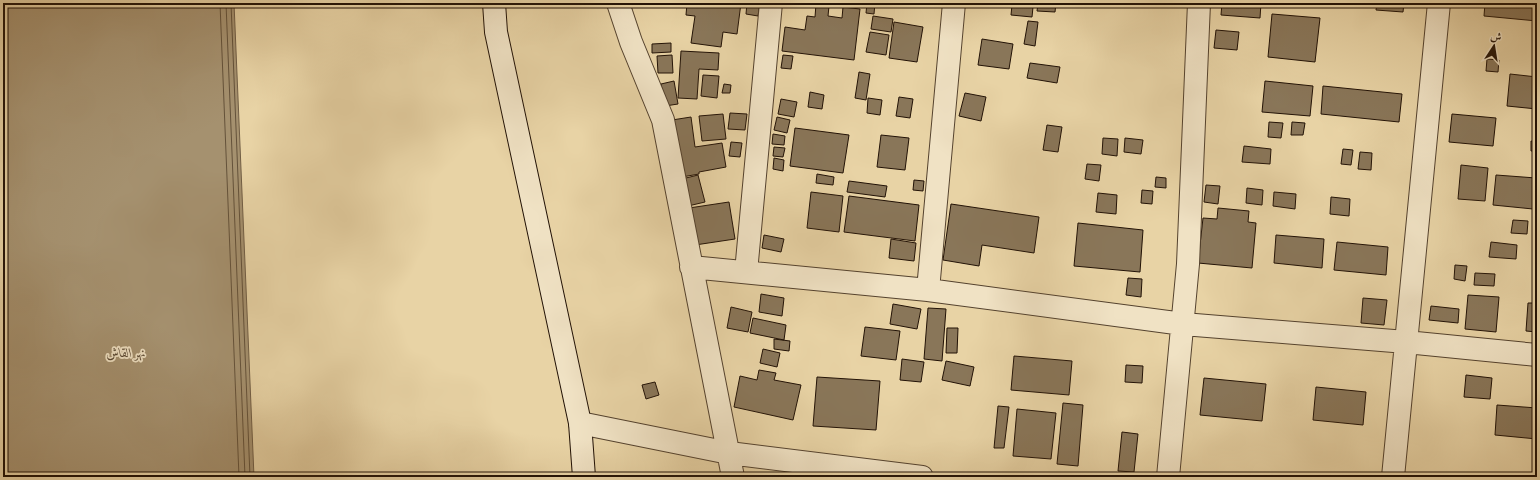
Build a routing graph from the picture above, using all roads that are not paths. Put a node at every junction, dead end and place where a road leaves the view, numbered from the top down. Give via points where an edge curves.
1 (494, 3) edge
2 (618, 3) edge
3 (771, 3) edge
4 (954, 3) edge
5 (1199, 3) edge
6 (1439, 3) edge
7 (691, 267) junction
8 (746, 272) junction
9 (928, 290) junction
10 (1183, 324) junction
11 (1406, 342) junction
12 (1537, 355) edge
13 (580, 423) junction
14 (729, 454) junction
15 (584, 477) edge
16 (733, 477) edge
17 (922, 477) edge
18 (1168, 477) edge
19 (1393, 477) edge

1 - 13 street via 496,32
2 - 7 street via 663,120
3 - 8 street
4 - 9 street
5 - 10 street via 1188,264
6 - 11 street
7 - 8 street
7 - 14 street
8 - 9 street
9 - 10 street
10 - 11 street
10 - 18 street
11 - 12 street
11 - 19 street
13 - 14 street
13 - 15 street
14 - 16 street
14 - 17 street

